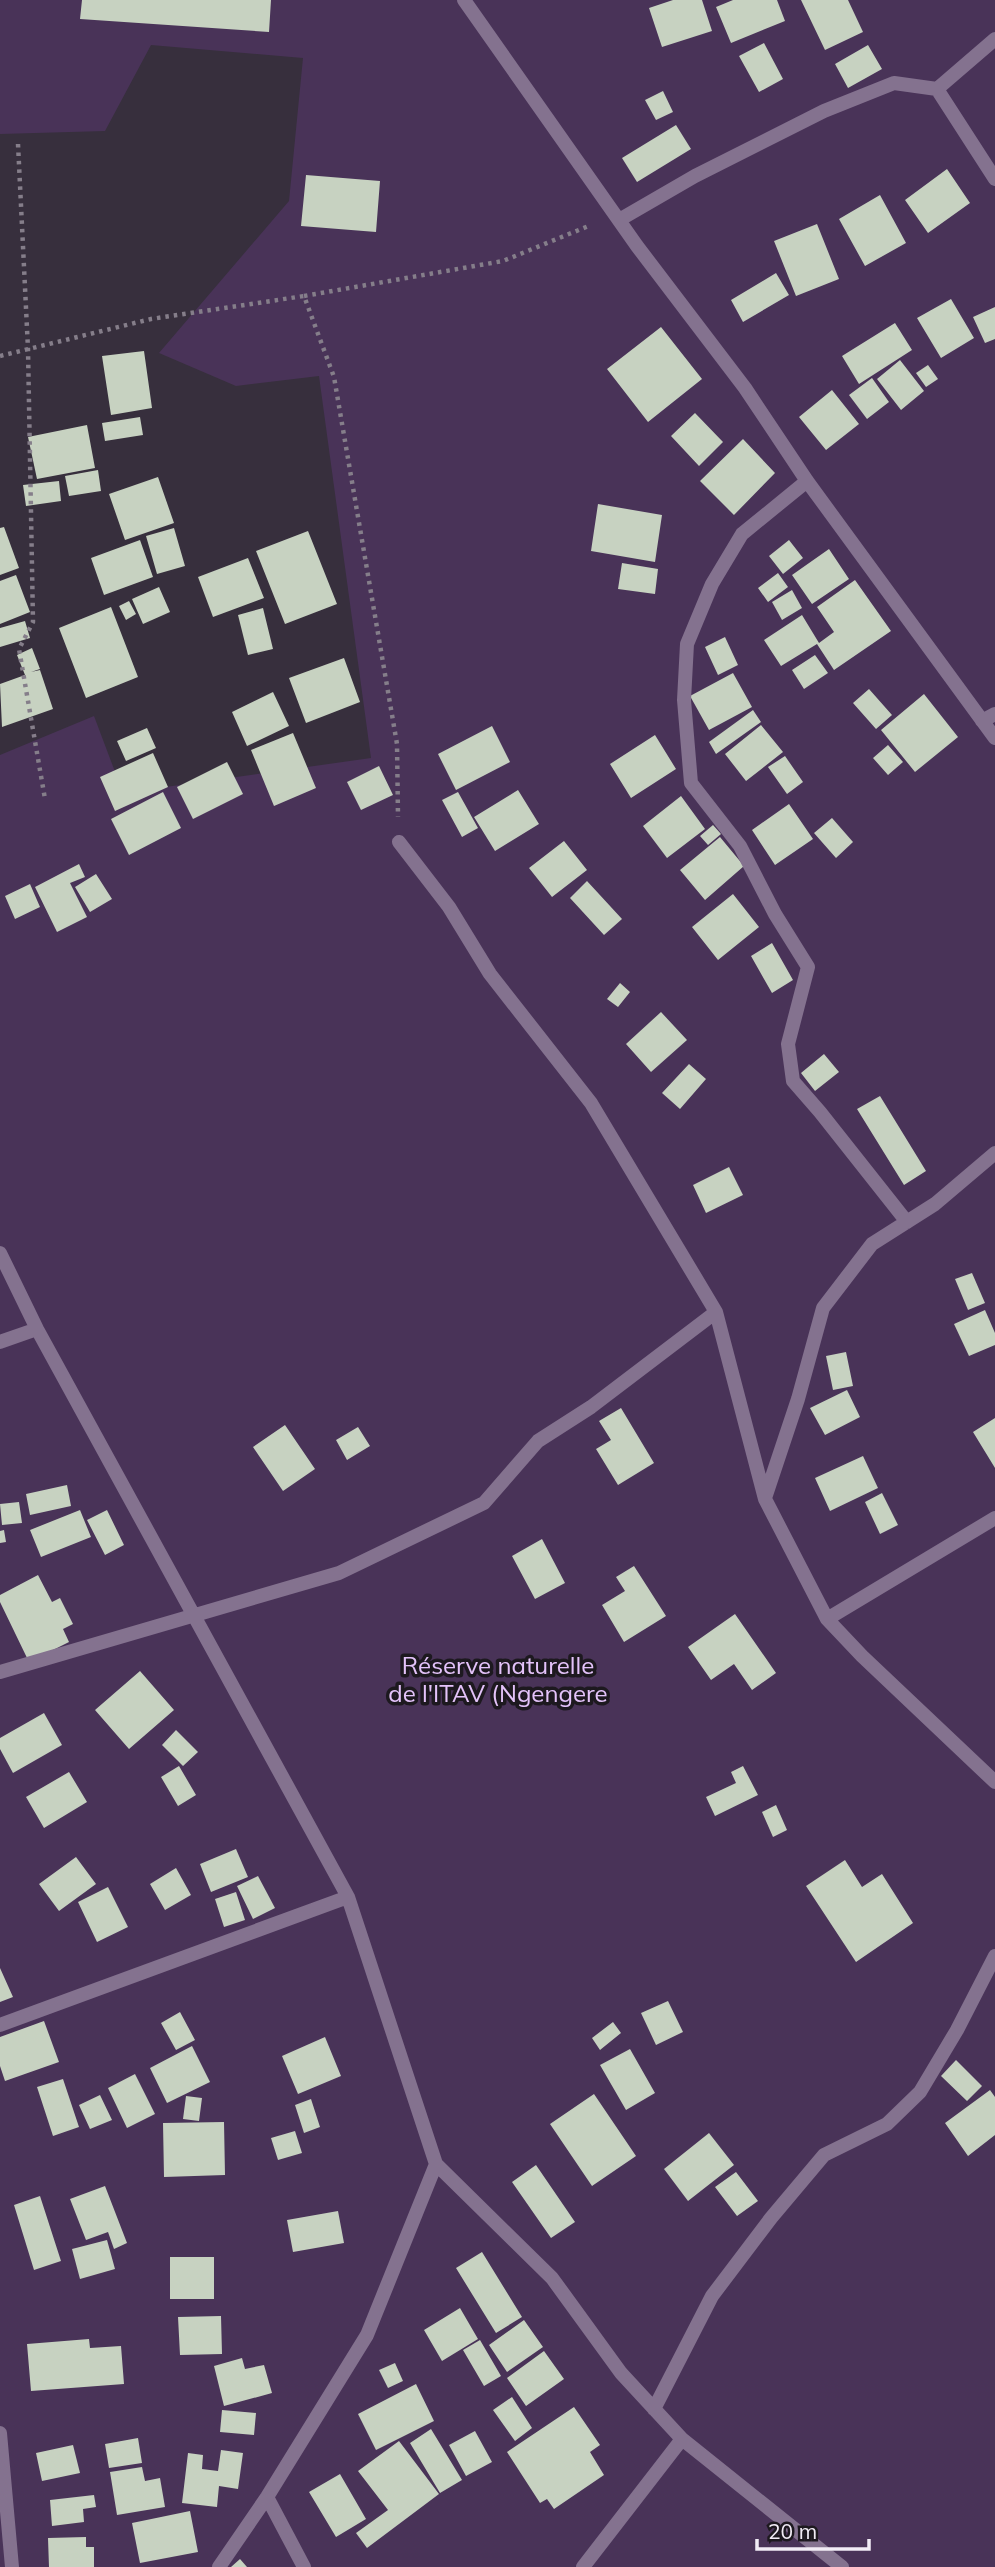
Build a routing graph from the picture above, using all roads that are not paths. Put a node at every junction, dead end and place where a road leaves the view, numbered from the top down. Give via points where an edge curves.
1 (464, 0) edge
2 (995, 39) edge
3 (937, 89) junction
4 (995, 179) edge
5 (619, 220) junction
6 (807, 481) junction
7 (988, 718) edge
8 (995, 738) edge
9 (399, 842) road end
10 (995, 1153) edge
11 (907, 1222) junction
12 (0, 1253) edge
13 (716, 1312) junction
14 (37, 1329) junction
15 (0, 1342) edge
16 (765, 1499) junction
17 (995, 1518) edge
18 (191, 1615) junction
19 (827, 1619) junction
20 (0, 1672) edge
21 (995, 1782) edge
22 (348, 1897) junction
23 (995, 1956) edge
24 (0, 2025) edge
25 (436, 2164) junction
26 (654, 2409) junction
27 (0, 2432) edge
28 (682, 2439) junction
29 (267, 2497) junction
30 (12, 2567) edge
31 (219, 2567) edge
32 (304, 2567) edge
33 (583, 2567) edge
34 (842, 2567) edge

1 - 5 street
2 - 3 street
3 - 4 street
3 - 5 street via 894,83 824,111
5 - 6 street via 745,388
6 - 7 street
6 - 11 street via 742,534 712,584 687,644 684,700 691,783 740,846 807,967 788,1044 793,1081
7 - 8 street
9 - 13 street via 449,906 490,974 591,1103
10 - 11 street
11 - 16 street via 872,1244 823,1308
12 - 14 street
13 - 16 street
13 - 18 street via 591,1408 538,1441 484,1503 339,1573
14 - 15 street
14 - 18 street
16 - 19 street
17 - 19 street
18 - 20 street
18 - 22 street
19 - 21 street
22 - 24 street
22 - 25 street
23 - 26 street via 920,2092 887,2124 824,2155 771,2218 712,2296
25 - 26 street via 552,2278
25 - 29 street via 367,2335
26 - 28 street
27 - 30 street
28 - 33 street
28 - 34 street
29 - 31 street
29 - 32 street

